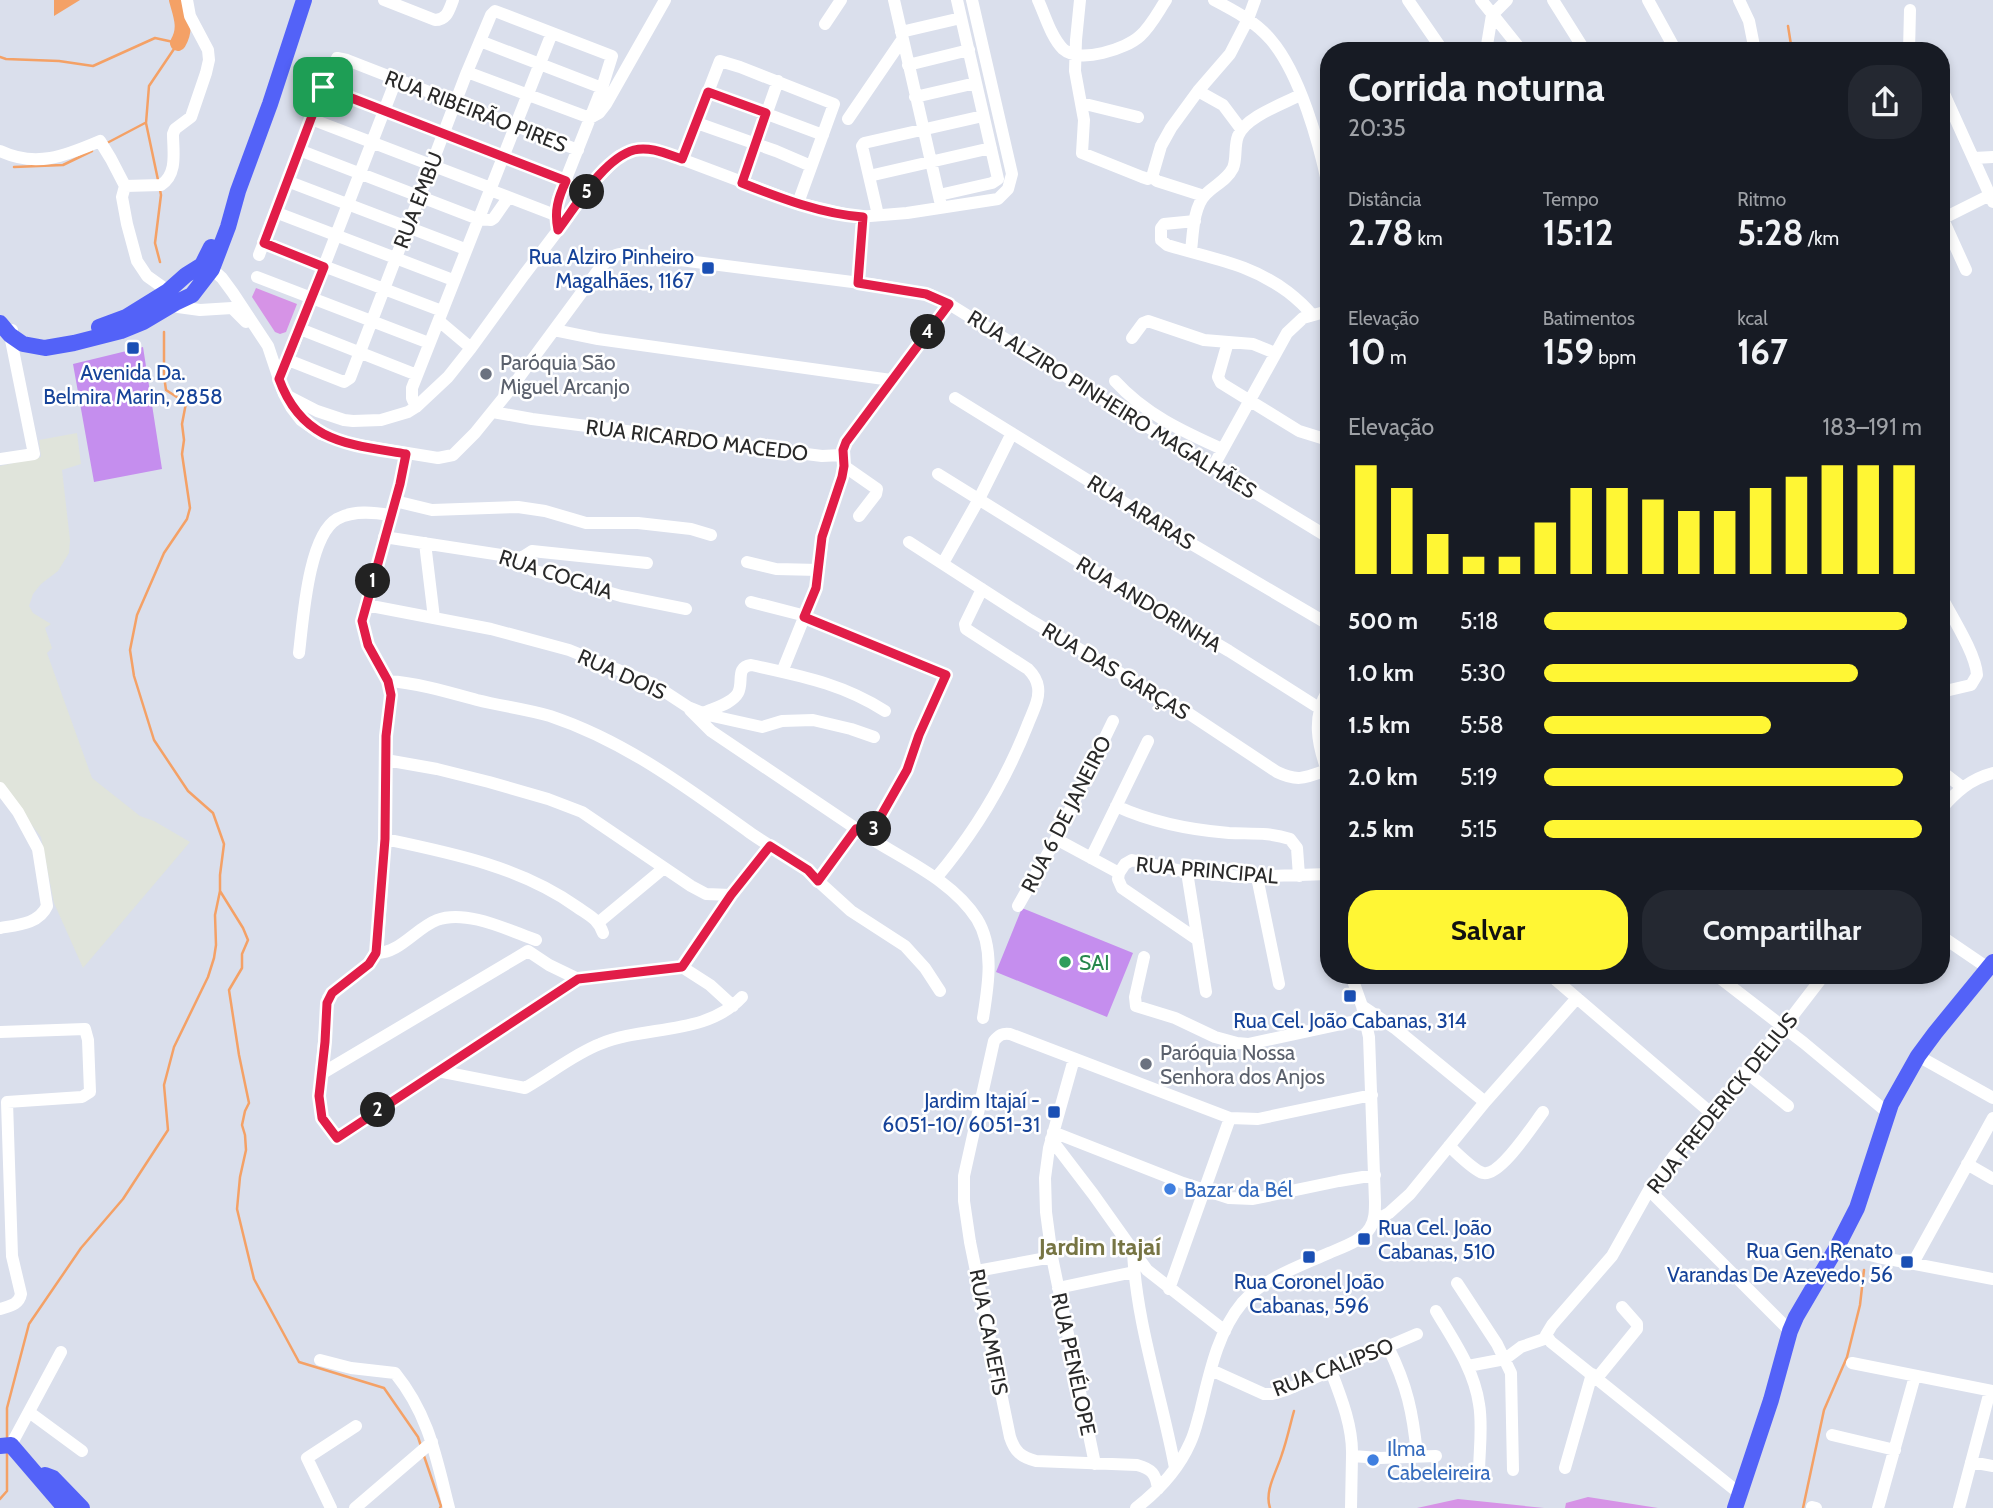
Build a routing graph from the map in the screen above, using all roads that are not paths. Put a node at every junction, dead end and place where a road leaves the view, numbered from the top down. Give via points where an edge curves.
1 (187, 0) edge
2 (304, 0) edge
3 (384, 0) edge
4 (453, 0) edge
5 (665, 0) edge
6 (841, 0) edge
7 (894, 0) edge
8 (957, 0) edge
9 (972, 0) edge
10 (1038, 0) edge
11 (1080, 0) edge
12 (1166, 0) edge
13 (1214, 0) edge
14 (1255, 0) edge
15 (1408, 0) edge
16 (1481, 0) edge
17 (1507, 0) edge
18 (1553, 0) edge
19 (1648, 0) edge
20 (1739, 0) edge
21 (1910, 10) dead end
22 (1492, 15) junction
23 (961, 18) junction
24 (1248, 19) junction
25 (825, 24) dead end
26 (552, 33) junction
27 (901, 36) junction
28 (480, 41) junction
29 (1437, 42) edge
30 (1488, 42) edge
31 (1514, 42) edge
32 (1579, 42) edge
33 (1671, 42) edge
34 (1753, 42) edge
35 (1909, 42) edge
36 (969, 50) junction
37 (1075, 55) junction
38 (540, 64) junction
39 (908, 65) junction
40 (467, 72) junction
41 (396, 80) junction
42 (778, 81) junction
43 (976, 83) junction
44 (323, 87) junction
45 (602, 88) junction
46 (1198, 91) junction
47 (708, 92) junction
48 (528, 95) junction
49 (1300, 95) junction
50 (915, 97) junction
51 (456, 103) junction
52 (1081, 103) junction
53 (1950, 108) edge
54 (384, 111) junction
55 (766, 113) junction
56 (984, 116) junction
57 (1138, 117) dead end
58 (590, 118) junction
59 (311, 119) junction
60 (848, 119) dead end
61 (697, 123) junction
62 (516, 126) junction
63 (924, 129) junction
64 (1241, 129) junction
65 (443, 134) junction
66 (823, 135) junction
67 (372, 142) junction
68 (754, 144) junction
69 (991, 148) junction
70 (299, 150) junction
71 (578, 150) junction
72 (0, 151) edge
73 (1320, 151) edge
74 (504, 157) junction
75 (1993, 157) edge
76 (1973, 158) junction
77 (682, 159) junction
78 (931, 162) junction
79 (431, 166) junction
80 (811, 166) junction
81 (359, 172) junction
82 (869, 176) junction
83 (1152, 177) junction
84 (287, 181) junction
85 (566, 181) junction
86 (742, 183) junction
87 (125, 186) junction
88 (491, 189) junction
89 (420, 196) junction
90 (1204, 196) junction
91 (508, 198) junction
92 (1991, 199) edge
93 (940, 201) junction
94 (348, 203) junction
95 (798, 203) junction
96 (275, 212) junction
97 (1950, 214) edge
98 (555, 215) junction
99 (878, 215) junction
100 (863, 217) junction
101 (478, 219) junction
102 (1195, 220) junction
103 (408, 227) junction
104 (558, 230) junction
105 (1950, 235) edge
106 (336, 236) junction
107 (465, 250) junction
108 (1191, 251) junction
109 (396, 258) junction
110 (207, 267) junction
111 (324, 267) junction
112 (1966, 270) dead end
113 (257, 277) dead end
114 (453, 281) junction
115 (858, 283) junction
116 (227, 284) junction
117 (384, 289) junction
118 (312, 298) junction
119 (174, 300) junction
120 (949, 304) junction
121 (209, 310) junction
122 (1320, 313) edge
123 (1312, 315) junction
124 (440, 316) junction
125 (372, 321) junction
126 (7, 329) edge
127 (300, 329) junction
128 (554, 330) junction
129 (1132, 338) dead end
130 (295, 341) junction
131 (1228, 342) junction
132 (429, 343) junction
133 (265, 346) junction
134 (32, 347) junction
135 (471, 348) junction
136 (360, 352) junction
137 (1275, 353) junction
138 (288, 360) junction
139 (16, 367) junction
140 (417, 374) junction
141 (279, 379) junction
142 (891, 380) junction
143 (1115, 381) dead end
144 (284, 394) junction
145 (955, 398) dead end
146 (1249, 400) junction
147 (416, 407) junction
148 (493, 412) junction
149 (1012, 433) junction
150 (1320, 438) edge
151 (1222, 449) junction
152 (406, 454) junction
153 (0, 459) edge
154 (843, 460) junction
155 (1213, 467) junction
156 (938, 474) dead end
157 (979, 499) junction
158 (395, 502) junction
159 (390, 515) junction
160 (859, 516) dead end
161 (1320, 532) edge
162 (711, 535) dead end
163 (384, 537) junction
164 (909, 542) dead end
165 (425, 543) junction
166 (521, 558) junction
167 (747, 562) dead end
168 (646, 563) dead end
169 (943, 563) junction
170 (819, 570) junction
171 (982, 589) junction
172 (751, 602) dead end
173 (366, 605) junction
174 (686, 609) dead end
175 (1950, 614) edge
176 (804, 617) junction
177 (434, 618) junction
178 (1320, 619) edge
179 (299, 653) dead end
180 (782, 672) junction
181 (388, 681) junction
182 (1950, 690) edge
183 (688, 707) junction
184 (1319, 708) joint
185 (885, 710) dead end
186 (703, 713) junction
187 (1113, 721) dead end
188 (874, 737) dead end
189 (1148, 741) dead end
190 (1320, 747) edge
191 (386, 760) junction
192 (1320, 773) edge
193 (1993, 773) edge
194 (1950, 778) edge
195 (1962, 787) junction
196 (0, 788) edge
197 (1950, 800) edge
198 (1116, 806) junction
199 (856, 829) junction
200 (869, 837) junction
201 (385, 839) junction
202 (1056, 839) junction
203 (770, 846) junction
204 (1091, 858) junction
205 (664, 868) junction
206 (1187, 872) junction
207 (1119, 873) junction
208 (1320, 875) edge
209 (1299, 876) junction
210 (1257, 877) junction
211 (936, 878) junction
212 (818, 881) junction
213 (731, 895) junction
214 (1018, 906) dead end
215 (0, 928) edge
216 (536, 940) dead end
217 (1198, 940) junction
218 (1950, 941) edge
219 (376, 953) junction
220 (1144, 957) dead end
221 (1990, 965) edge
222 (682, 967) junction
223 (578, 979) junction
224 (1279, 984) dead end
225 (1354, 984) edge
226 (1561, 984) edge
227 (1728, 984) edge
228 (1817, 984) edge
229 (940, 991) dead end
230 (1206, 992) dead end
231 (1577, 998) junction
232 (1362, 1006) junction
233 (983, 1018) dead end
234 (1366, 1020) junction
235 (1784, 1027) junction
236 (1396, 1029) junction
237 (0, 1032) edge
238 (1369, 1037) junction
239 (1918, 1056) junction
240 (1074, 1059) junction
241 (438, 1071) junction
242 (1746, 1072) junction
243 (321, 1074) junction
244 (1372, 1096) junction
245 (1993, 1098) edge
246 (1485, 1102) junction
247 (1788, 1107) dead end
248 (1543, 1112) dead end
249 (1711, 1113) junction
250 (1888, 1113) junction
251 (1230, 1118) junction
252 (1993, 1118) edge
253 (1052, 1135) junction
254 (1449, 1146) junction
255 (1967, 1164) junction
256 (1375, 1175) junction
257 (1993, 1179) edge
258 (1649, 1190) junction
259 (1205, 1191) junction
260 (1374, 1222) junction
261 (1837, 1247) junction
262 (1133, 1251) junction
263 (1052, 1257) junction
264 (1913, 1263) junction
265 (977, 1271) junction
266 (1134, 1272) junction
267 (1993, 1279) edge
268 (1457, 1283) dead end
269 (1058, 1289) junction
270 (1169, 1289) junction
271 (1622, 1307) dead end
272 (0, 1309) edge
273 (1436, 1311) dead end
274 (1224, 1331) junction
275 (1790, 1331) junction
276 (1417, 1334) dead end
277 (1547, 1338) junction
278 (1388, 1347) junction
279 (61, 1352) dead end
280 (1505, 1359) junction
281 (320, 1360) dead end
282 (1853, 1363) dead end
283 (1468, 1366) junction
284 (1211, 1370) junction
285 (1331, 1371) junction
286 (1595, 1376) junction
287 (1915, 1376) junction
288 (1992, 1391) edge
289 (29, 1412) junction
290 (356, 1426) dead end
291 (1832, 1435) dead end
292 (5, 1445) edge
293 (426, 1447) junction
294 (1895, 1450) junction
295 (82, 1451) dead end
296 (1417, 1455) junction
297 (1352, 1456) junction
298 (1436, 1456) dead end
299 (1971, 1462) junction
300 (1095, 1464) junction
301 (1993, 1466) edge
302 (30, 1467) junction
303 (1175, 1468) junction
304 (1565, 1468) dead end
305 (1513, 1470) dead end
306 (1479, 1474) dead end
307 (1158, 1489) junction
308 (1737, 1501) edge
309 (65, 1508) edge
310 (82, 1508) edge
311 (331, 1508) edge
312 (355, 1508) edge
313 (449, 1508) edge
314 (1136, 1508) edge
315 (1351, 1508) edge
316 (1878, 1508) edge
317 (1959, 1508) edge

1 - 87 street via 208,50 202,86 191,117 173,134 170,176 155,185
2 - 110 main road via 228,227
3 - 4 street via 441,20
5 - 58 street via 606,104
6 - 25 street
7 - 27 street
8 - 23 street
9 - 93 street via 1012,174 1008,190 998,198
10 - 37 street via 1058,42
11 - 37 street
12 - 37 street via 1132,42 1099,54
13 - 24 street
14 - 24 street
15 - 29 street
16 - 22 street
17 - 22 street
18 - 32 street
19 - 33 street
20 - 34 street
21 - 35 street
22 - 30 street
22 - 31 street
23 - 27 street
23 - 36 street
24 - 46 street via 1230,54
24 - 49 street via 1284,57
26 - 28 street, RUA EMBU via 498,11 491,15
26 - 38 street
26 - 45 street via 609,54 612,58
27 - 39 street
27 - 60 street
28 - 38 street
28 - 40 street, RUA EMBU
36 - 39 street
36 - 43 street
37 - 52 street
38 - 45 street
38 - 48 street
39 - 50 street
40 - 48 street
40 - 51 street, RUA EMBU
41 - 44 street, RUA RIBEIRÃO PIRES via 340,58
41 - 51 street, RUA RIBEIRÃO PIRES
41 - 54 street
42 - 47 street via 722,60
42 - 55 street
42 - 66 street via 833,103
43 - 50 street
43 - 56 street
44 - 54 street
44 - 59 street, RUA RIBEIRÃO PIRES
45 - 58 street
46 - 64 street via 1223,105
46 - 83 street via 1161,146
47 - 55 street
47 - 61 street
48 - 58 street
48 - 62 street
49 - 64 street
49 - 73 street
50 - 63 street
51 - 62 street, RUA RIBEIRÃO PIRES
51 - 65 street, RUA EMBU
52 - 57 street
52 - 83 street via 1082,153
53 - 76 street
54 - 65 street
54 - 67 street
55 - 66 street
55 - 68 street
56 - 63 street
56 - 69 street
58 - 71 street
59 - 67 street
59 - 70 street, RUA RIBEIRÃO PIRES
61 - 68 street
61 - 77 street
62 - 71 street, RUA RIBEIRÃO PIRES
62 - 74 street
63 - 78 street
63 - 82 street via 864,143
64 - 90 street via 1233,167
65 - 74 street
65 - 79 street, RUA EMBU
66 - 80 street
67 - 79 street
67 - 81 street
68 - 80 street
68 - 86 street
69 - 78 street
69 - 93 street via 996,181
70 - 81 street
70 - 84 street, RUA RIBEIRÃO PIRES
71 - 85 street
72 - 87 street via 17,159 35,160 68,155 100,141
74 - 85 street
74 - 88 street
75 - 76 street
76 - 92 street
77 - 86 street
77 - 104 street via 642,149 620,156
78 - 82 street
78 - 93 street
79 - 88 street
79 - 89 street, RUA EMBU
80 - 95 street
81 - 89 street
81 - 94 street
82 - 99 street
83 - 90 street
84 - 94 street
84 - 96 street, RUA RIBEIRÃO PIRES
85 - 98 street
86 - 95 street
87 - 119 street via 122,197 137,261
88 - 91 street
88 - 101 street
89 - 101 street
89 - 103 street, RUA EMBU
90 - 102 street
91 - 98 street
91 - 101 street via 494,218
92 - 97 street
93 - 99 street via 908,213
94 - 103 street
94 - 106 street
95 - 100 street
96 - 106 street
96 - 111 street, RUA RIBEIRÃO PIRES via 261,249
98 - 104 street
99 - 100 street
100 - 115 street
101 - 107 street
102 - 108 street
102 - 108 street via 1166,223 1161,228 1164,243
103 - 107 street
103 - 109 street, RUA EMBU
104 - 135 street
105 - 112 street
106 - 109 street
106 - 111 street
107 - 114 street
108 - 123 street via 1258,273
109 - 114 street
109 - 117 street, RUA EMBU
110 - 116 street
110 - 119 main road via 186,275
110 - 119 main road via 192,295
111 - 117 street
111 - 118 street
113 - 118 street
114 - 124 street
115 - 120 street, RUA ALZIRO PINHEIRO MAGALHÃES via 926,294
115 - 128 street, RUA ALZIRO PINHEIRO MAGALHÃES via 621,253 598,269
116 - 121 street via 221,299
116 - 133 street
117 - 124 street
117 - 125 street, RUA EMBU
118 - 125 street
118 - 127 street
119 - 121 street, RUA ALZIRO PINHEIRO MAGALHÃES via 195,310
119 - 126 main road via 97,328 46,338
119 - 134 main road via 121,331
120 - 142 street
120 - 155 street, RUA ALZIRO PINHEIRO MAGALHÃES
121 - 133 street, RUA ALZIRO PINHEIRO MAGALHÃES via 236,311
122 - 123 street
123 - 137 street via 1293,325
124 - 132 street
124 - 135 street
125 - 132 street
125 - 136 street, RUA EMBU
126 - 134 main road
126 - 139 street
127 - 130 street
127 - 136 street
128 - 142 street
128 - 148 street, RUA ALZIRO PINHEIRO MAGALHÃES
129 - 131 street via 1148,321 1204,340
130 - 133 street
130 - 138 street
131 - 137 street via 1253,344
131 - 146 street via 1219,380
132 - 140 street
133 - 141 street, RUA ALZIRO PINHEIRO MAGALHÃES
134 - 139 street
135 - 147 street
136 - 138 street, RUA EMBU via 344,382
136 - 140 street
137 - 146 street
138 - 141 street
139 - 153 street via 34,454
140 - 147 street via 411,394
141 - 144 street, RUA ALZIRO PINHEIRO MAGALHÃES
142 - 154 street via 846,442
143 - 151 street via 1157,418
144 - 147 street via 317,411 353,421 381,420
144 - 152 street, RUA ALZIRO PINHEIRO MAGALHÃES via 302,419 321,434
145 - 149 street, RUA ARARAS
146 - 150 street via 1305,434
146 - 151 street
148 - 152 street, RUA ALZIRO PINHEIRO MAGALHÃES via 453,455
148 - 154 street, RUA RICARDO MACEDO
149 - 157 street
149 - 178 street, RUA ARARAS
151 - 155 street
152 - 158 street
154 - 160 street via 877,489
154 - 170 street via 842,477 824,529
155 - 161 street, RUA ALZIRO PINHEIRO MAGALHÃES
156 - 157 street, RUA ANDORINHA
157 - 169 street
157 - 184 street, RUA ANDORINHA
158 - 159 street
158 - 162 street via 432,510 518,507 586,523 638,523
159 - 163 street
159 - 179 street via 347,514 326,528 313,560
163 - 165 street, RUA COCAIA
163 - 173 street
164 - 169 street, RUA DAS GARÇAS
165 - 166 street, RUA COCAIA
165 - 177 street
166 - 168 street via 532,551
166 - 174 street, RUA COCAIA via 532,570
167 - 170 street via 776,569
169 - 171 street, RUA DAS GARÇAS
170 - 176 street
171 - 192 street, RUA DAS GARÇAS via 1277,772 1300,779
171 - 211 street via 966,629 1032,673 1038,685 1037,700 1016,756 965,842
172 - 176 street
173 - 177 street, RUA DOIS
173 - 181 street via 362,621 366,639
175 - 182 street via 1977,675 1971,685
176 - 180 street
176 - 200 street via 946,675 907,770
177 - 183 street, RUA DOIS via 569,650 653,684
180 - 185 street via 833,685
180 - 186 street via 745,666 736,695
181 - 191 street via 391,703
181 - 203 street via 527,710 605,739 648,762
183 - 186 street, RUA DOIS
183 - 199 street via 711,731
184 - 190 street
186 - 188 street, RUA DOIS via 762,727 813,720
187 - 202 street, RUA 6 DE JANEIRO
189 - 198 street
191 - 201 street
191 - 205 street via 548,799 590,817
193 - 195 street
194 - 195 street
195 - 197 street
196 - 215 street via 37,849 47,906 34,920
198 - 204 street
198 - 209 street via 1153,820 1195,828 1290,839 1297,848
199 - 200 street
199 - 212 street
200 - 211 street
201 - 205 street via 460,855 526,877 561,895 601,927
201 - 219 street
202 - 204 street, RUA PRINCIPAL
202 - 214 street, RUA 6 DE JANEIRO
203 - 212 street
203 - 213 street
204 - 207 street, RUA PRINCIPAL
205 - 213 street via 702,893
206 - 207 street, RUA PRINCIPAL via 1132,860
206 - 210 street, RUA PRINCIPAL
206 - 217 street
207 - 217 street via 1122,888
208 - 209 street, RUA PRINCIPAL
209 - 210 street, RUA PRINCIPAL
210 - 224 street
211 - 233 street via 963,903 985,938 989,977
212 - 229 street via 851,911 905,946
213 - 222 street
216 - 219 street via 463,917 439,919 388,951
217 - 230 street
218 - 221 street
219 - 243 street via 328,998
220 - 234 street via 1136,1006 1226,1041 1248,1044
221 - 239 main road
222 - 223 street
222 - 241 street via 737,1001 678,1028 600,1044 525,1088
223 - 241 street
223 - 243 street via 528,951
225 - 232 street
226 - 231 street
227 - 235 street
228 - 235 street, RUA FREDERICK DELIUS
231 - 246 street
231 - 249 street
232 - 234 street
232 - 236 street
234 - 238 street
235 - 242 street, RUA FREDERICK DELIUS
235 - 250 street
236 - 238 street
236 - 246 street
237 - 272 street via 85,1029 90,1092 82,1097 6,1102 12,1256 21,1294 15,1304
238 - 244 street
239 - 245 street
239 - 250 main road
240 - 251 street
240 - 253 street, RUA PENÉLOPE
240 - 265 street, RUA CAMEFIS via 1010,1034 994,1041 964,1176
241 - 243 street via 337,1138 322,1118
242 - 247 street
242 - 249 street, RUA FREDERICK DELIUS
244 - 251 street via 1258,1119
244 - 256 street
246 - 254 street
248 - 254 street via 1492,1172 1481,1172
249 - 258 street, RUA FREDERICK DELIUS
250 - 261 main road via 1861,1198
251 - 259 street
252 - 255 street
253 - 259 street
253 - 262 street
253 - 263 street, RUA PENÉLOPE via 1045,1178
254 - 260 street via 1398,1206
255 - 257 street
255 - 264 street
256 - 259 street via 1253,1199
256 - 260 street
258 - 275 street
258 - 277 street, RUA FREDERICK DELIUS via 1612,1256 1546,1332
259 - 270 street
260 - 274 street via 1359,1238 1257,1289
261 - 264 street
261 - 275 main road
262 - 266 street
262 - 270 street
263 - 265 street
263 - 269 street, RUA PENÉLOPE
264 - 267 street
265 - 300 street, RUA CAMEFIS via 1014,1449 1036,1461
266 - 269 street
266 - 303 street
268 - 280 street
269 - 300 street, RUA PENÉLOPE
270 - 274 street
271 - 286 street via 1637,1329
273 - 283 street
274 - 284 street
275 - 308 main road
276 - 278 street, RUA CALIPSO
277 - 280 street
277 - 286 street
278 - 285 street, RUA CALIPSO
278 - 296 street via 1406,1388
279 - 289 street
280 - 283 street
280 - 305 street via 1513,1399
281 - 293 street via 395,1373 418,1407
282 - 287 street
283 - 306 street via 1480,1406
284 - 285 street, RUA CALIPSO via 1268,1395
284 - 303 street via 1191,1443
285 - 297 street
286 - 304 street
286 - 308 street
287 - 288 street
287 - 294 street
288 - 299 street
289 - 292 street
289 - 295 street
290 - 311 street via 307,1458
291 - 294 street
292 - 302 main road
293 - 312 street
293 - 313 street
294 - 316 street
296 - 297 street
296 - 298 street
297 - 315 street
299 - 301 street
299 - 317 street
300 - 307 street, RUA CAMEFIS via 1147,1467 1156,1477
302 - 309 main road
302 - 310 main road via 53,1478
303 - 307 street
307 - 314 street

